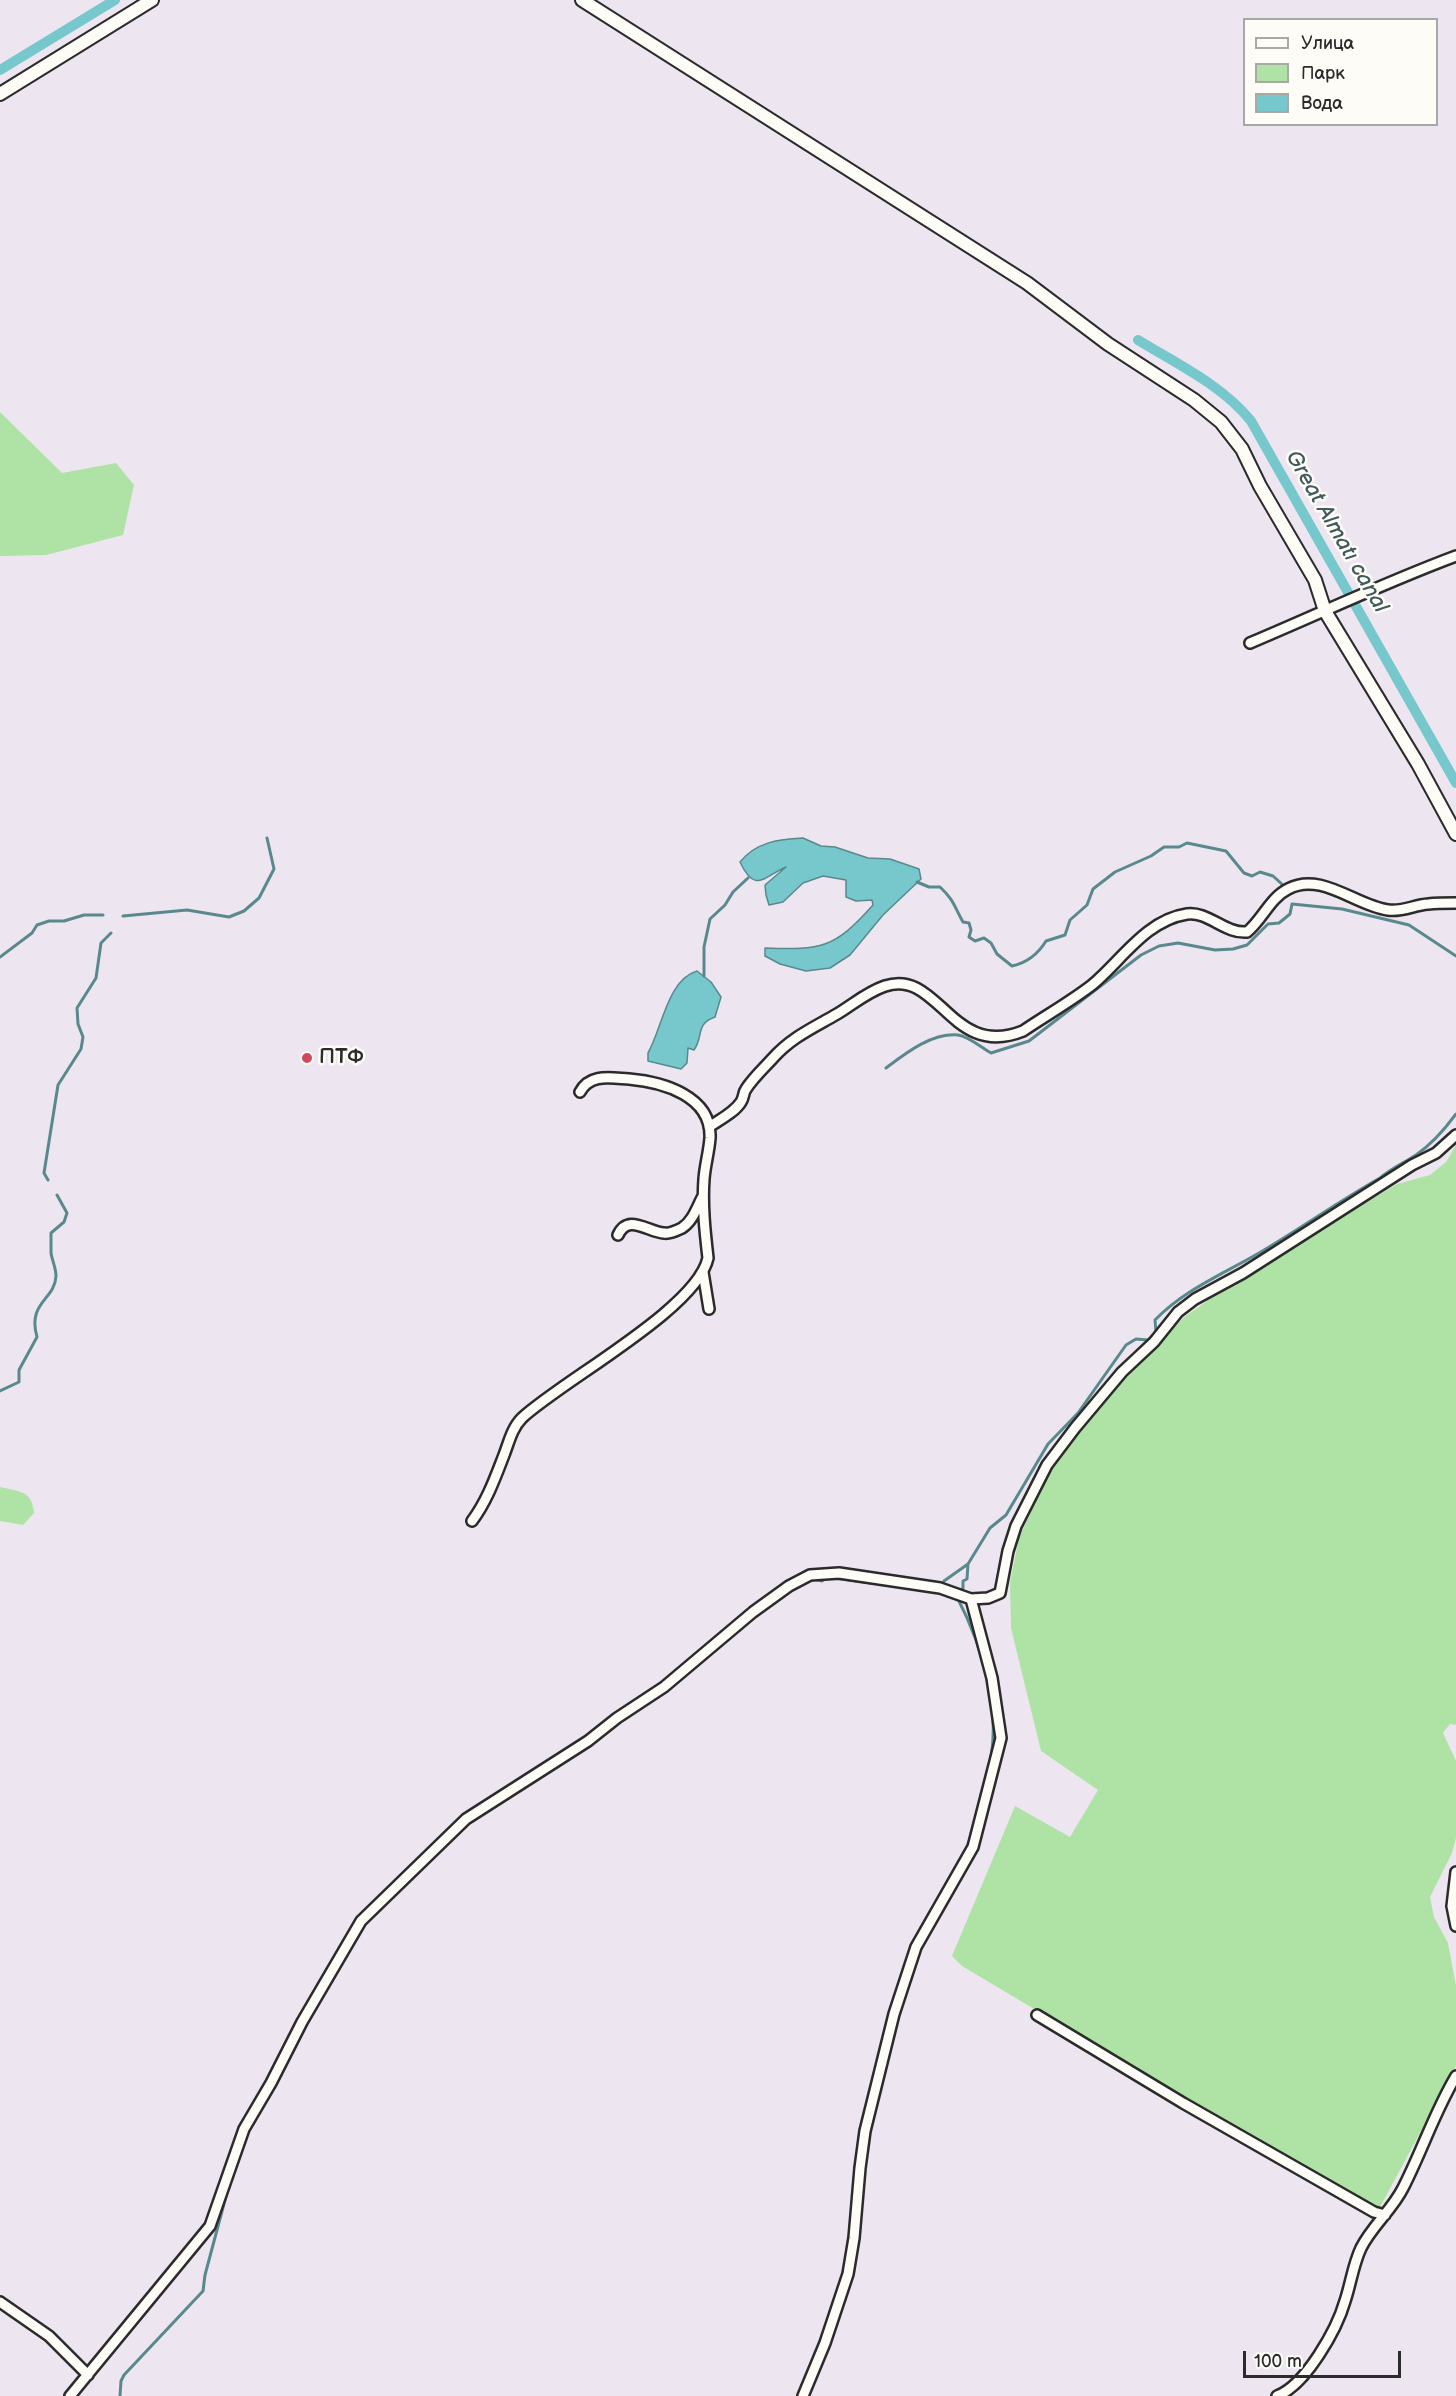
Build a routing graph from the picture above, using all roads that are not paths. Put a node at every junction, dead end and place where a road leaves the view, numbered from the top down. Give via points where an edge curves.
1 (152, 0) edge
2 (582, 0) edge
3 (0, 94) edge
4 (1456, 556) edge
5 (1330, 609) junction
6 (1250, 643) dead end
7 (1456, 834) edge
8 (1456, 903) edge
9 (580, 1092) dead end
10 (708, 1127) junction
11 (1456, 1135) edge
12 (704, 1194) junction
13 (618, 1235) dead end
14 (704, 1272) junction
15 (709, 1309) dead end
16 (472, 1521) dead end
17 (971, 1599) junction
18 (1456, 1872) edge
19 (1456, 1926) edge
20 (1037, 2015) dead end
21 (1456, 2076) edge
22 (1385, 2215) junction
23 (0, 2302) edge
24 (88, 2375) junction
25 (70, 2396) edge
26 (803, 2396) edge
27 (1277, 2396) edge

1 - 3 street
2 - 5 street via 953,235 1208,410 1242,449
4 - 5 street
5 - 6 street
5 - 7 street
8 - 10 street via 1389,911 1317,884 1302,883 1286,889 1247,932 1234,931 1193,913 1173,917 1118,958 1092,985 1013,1035 979,1035 913,987 885,986 792,1039 744,1091 741,1102
9 - 10 street via 597,1078 632,1079 669,1087 701,1108
10 - 12 street
11 - 17 street via 1436,1153 1178,1312 1122,1372 1047,1465 1016,1526 1000,1593
12 - 13 street via 692,1220 682,1228 663,1233 627,1225
12 - 14 street via 708,1258
14 - 15 street
14 - 16 street via 621,1348 520,1420 488,1495
17 - 24 street via 940,1588 838,1573 810,1575 753,1612 664,1687 588,1741 466,1819 362,1921 244,2129 210,2226
17 - 26 street via 992,1678 1001,1738 973,1847 916,1947 894,2014 865,2131 848,2274
18 - 19 street via 1452,1906
20 - 22 street
21 - 22 street via 1404,2187
22 - 27 street via 1362,2246 1341,2314 1316,2357 1301,2378
23 - 24 street via 49,2336
24 - 25 street

